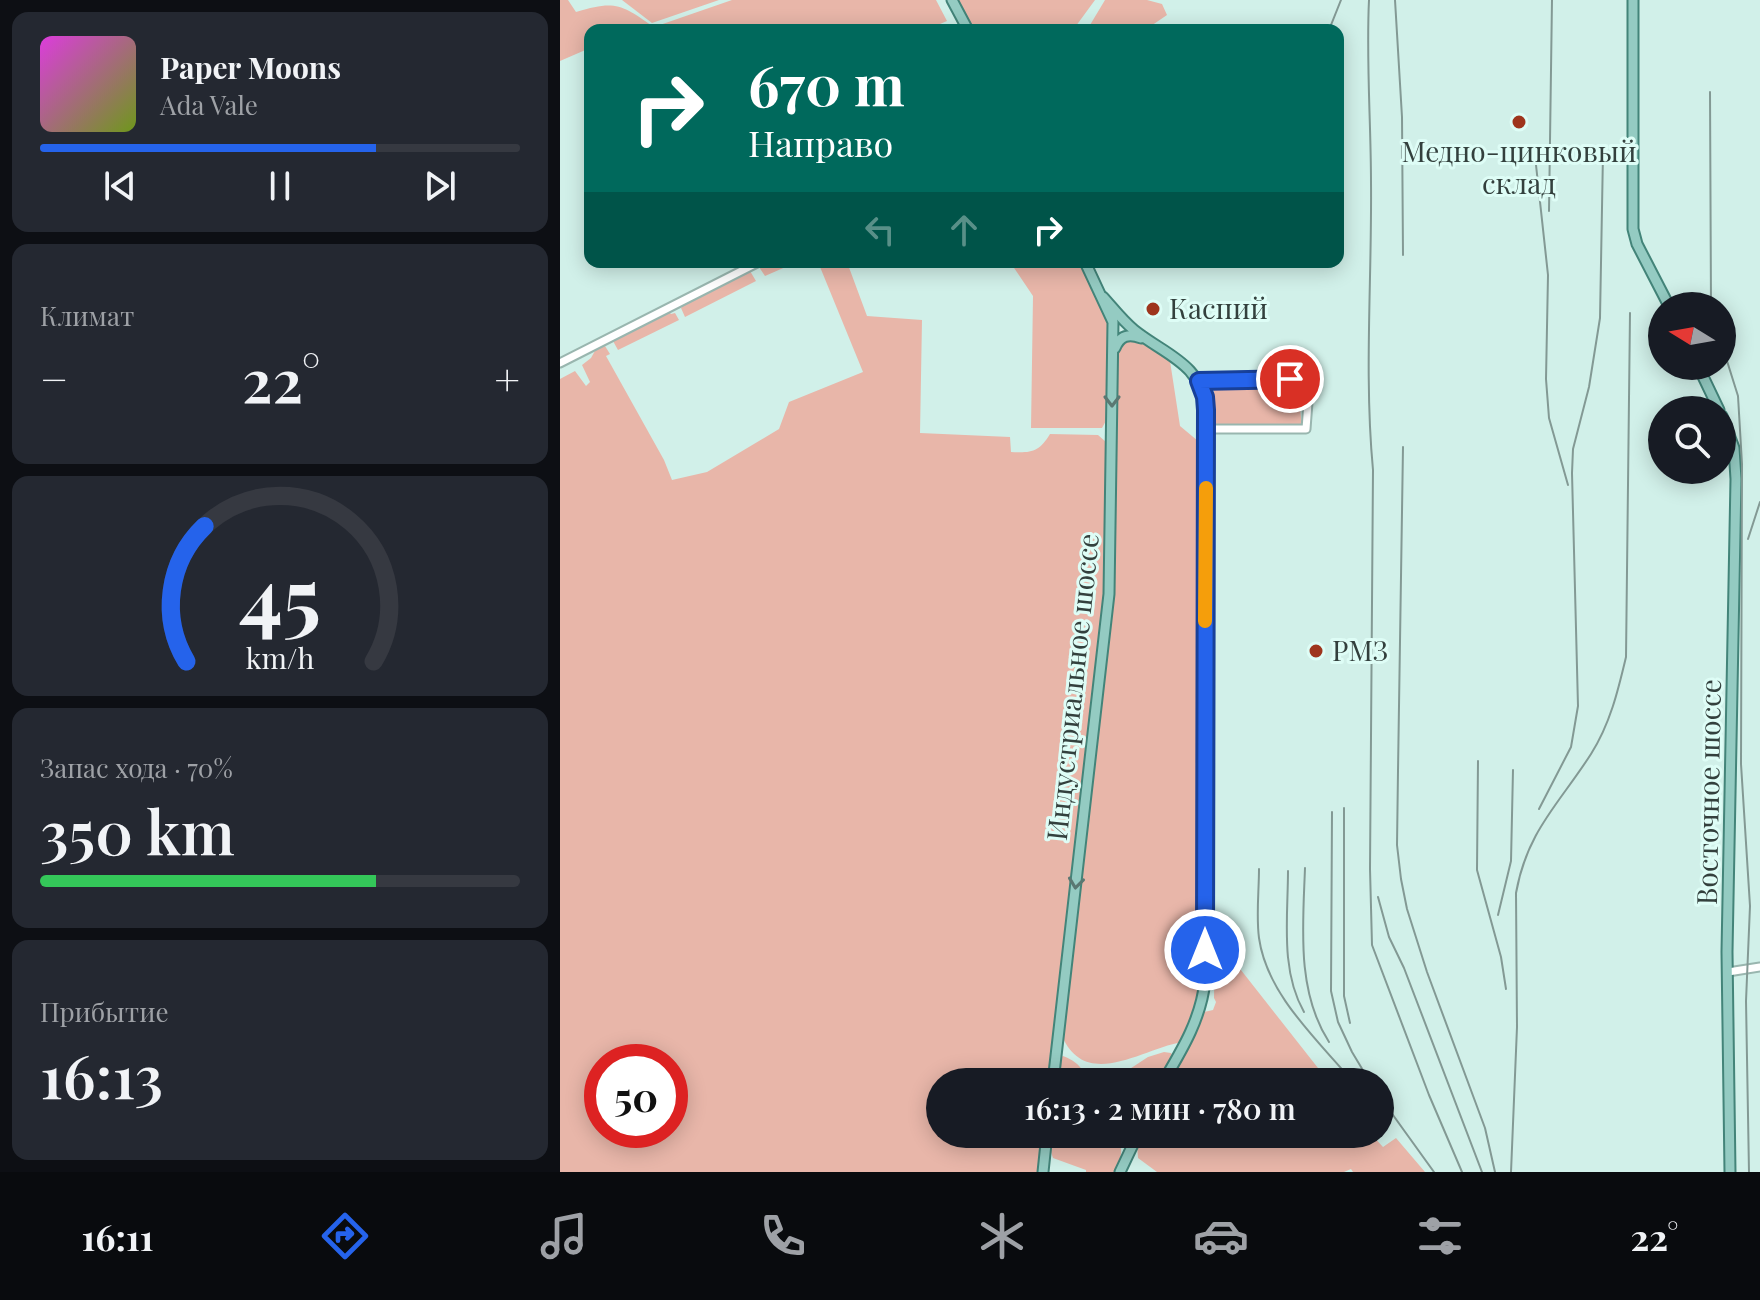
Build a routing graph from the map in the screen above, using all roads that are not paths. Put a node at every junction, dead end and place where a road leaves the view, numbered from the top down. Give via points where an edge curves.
1 (952, 0) edge
2 (1633, 0) edge
3 (965, 24) edge
4 (747, 268) edge
5 (1088, 268) edge
6 (1662, 292) edge
7 (1103, 297) junction
8 (1155, 344) junction
9 (1112, 353) junction
10 (560, 363) edge
11 (1199, 381) junction
12 (1206, 429) junction
13 (1736, 484) edge
14 (1760, 967) edge
15 (1728, 972) junction
16 (1055, 1068) edge
17 (1171, 1068) edge
18 (1046, 1148) edge
19 (1131, 1148) edge
20 (1043, 1172) edge
21 (1120, 1172) edge
22 (1730, 1172) edge

1 - 3 main road
2 - 6 main road via 1633,229
4 - 10 street
5 - 7 main road, Индустриальное шоссе
7 - 8 main road, Индустриальное шоссе
7 - 9 main road, Индустриальное шоссе via 1113,322
8 - 9 main road via 1123,336
8 - 11 main road, Индустриальное шоссе
9 -> 16 main road, Индустриальное шоссе via 1109,594
11 - 12 main road
11 - 12 street via 1290,379 1309,389 1306,429
12 - 17 main road via 1205,981 1196,1021
13 - 15 main road, Восточное шоссе
14 - 15 street
15 - 22 main road, Восточное шоссе
18 - 20 main road
19 - 21 main road

